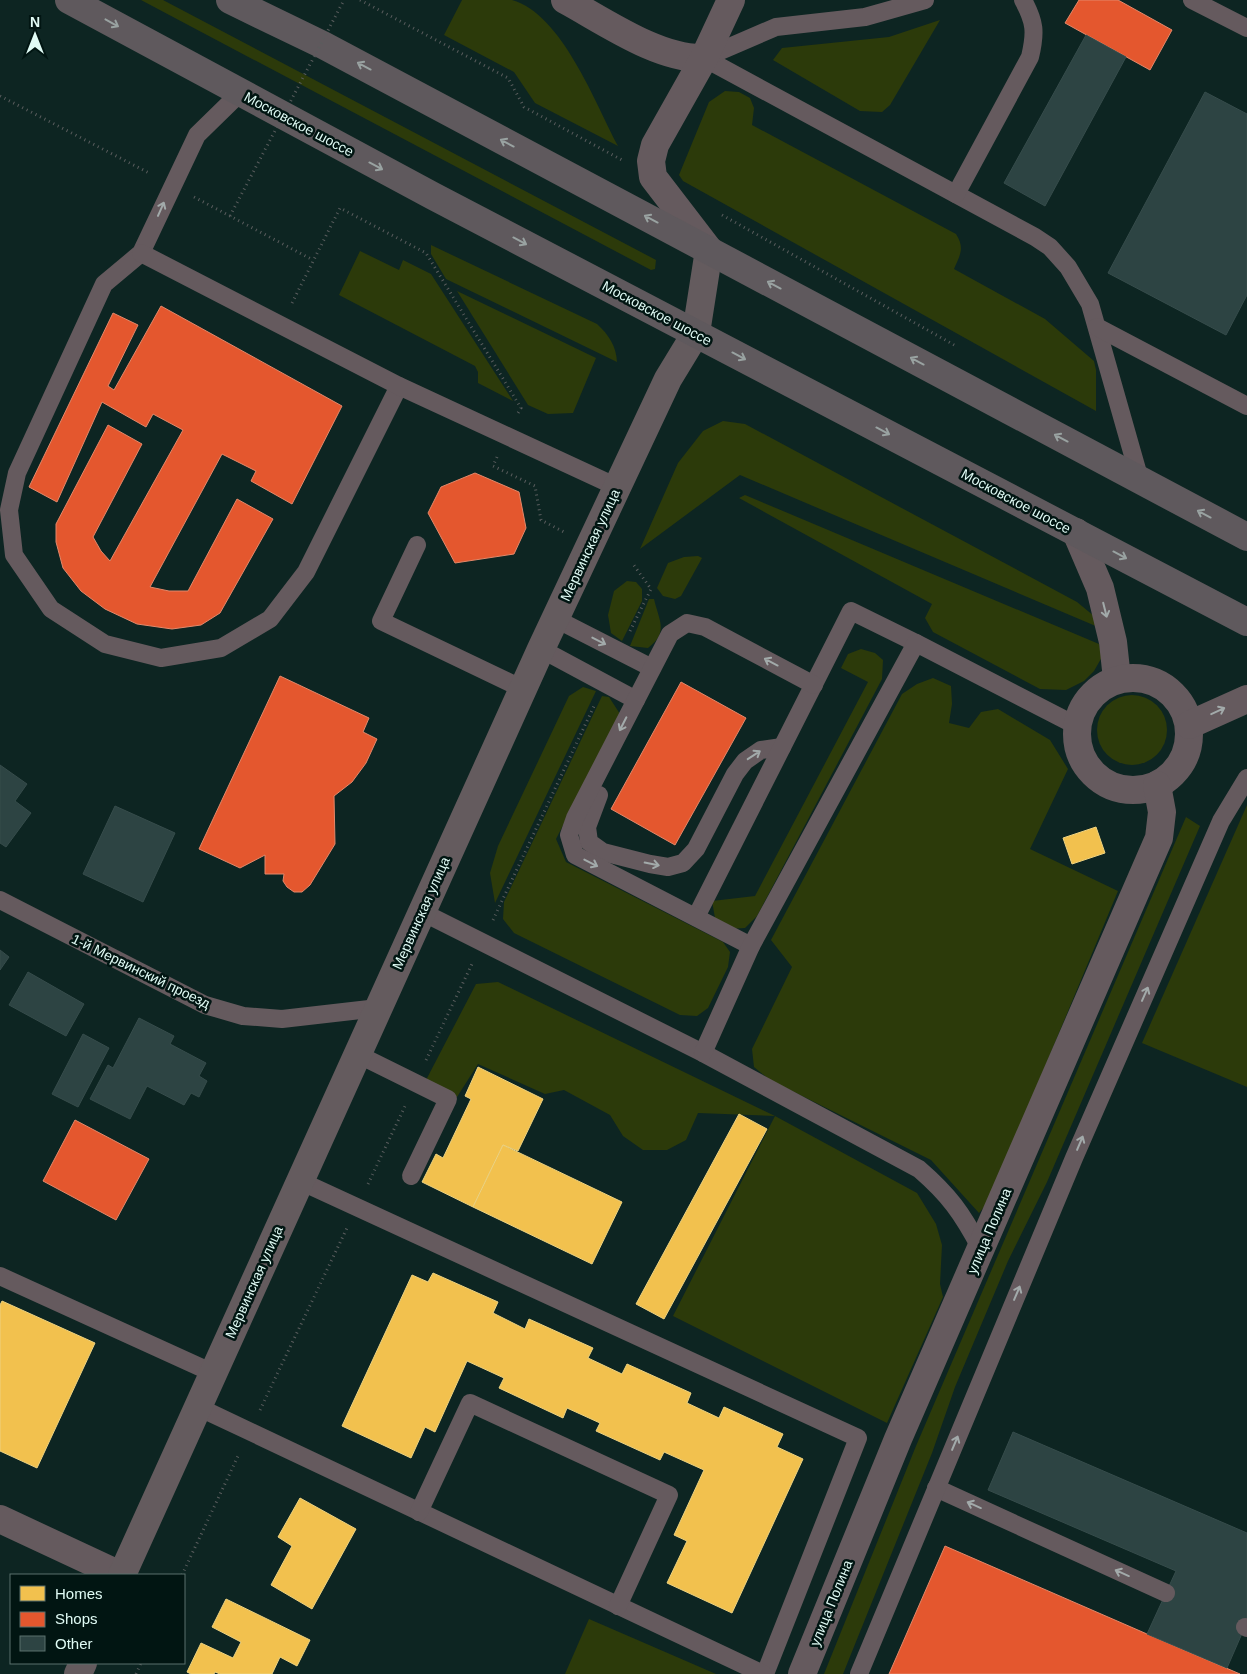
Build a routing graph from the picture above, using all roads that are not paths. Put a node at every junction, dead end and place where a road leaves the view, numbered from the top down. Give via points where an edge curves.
1 (69, 0) edge
2 (230, 0) edge
3 (564, 0) edge
4 (731, 0) edge
5 (925, 0) edge
6 (1023, 0) edge
7 (1192, 0) edge
8 (1247, 28) edge
9 (704, 58) junction
10 (240, 93) junction
11 (956, 194) junction
12 (709, 250) junction
13 (141, 253) junction
14 (1097, 327) junction
15 (696, 334) junction
16 (399, 386) junction
17 (1247, 406) edge
18 (1140, 480) junction
19 (617, 487) junction
20 (1076, 532) junction
21 (1247, 537) edge
22 (417, 545) dead end
23 (556, 619) junction
24 (1247, 622) edge
25 (916, 643) junction
26 (541, 649) junction
27 (652, 668) junction
28 (1117, 680) junction
29 (814, 685) junction
30 (523, 689) junction
31 (1247, 699) edge
32 (636, 700) junction
33 (1189, 725) junction
34 (1077, 726) junction
35 (613, 745) junction
36 (782, 747) junction
37 (1247, 778) edge
38 (1157, 785) junction
39 (0, 900) edge
40 (422, 912) junction
41 (696, 917) junction
42 (752, 946) junction
43 (378, 1008) junction
44 (702, 1053) junction
45 (357, 1054) junction
46 (411, 1176) dead end
47 (300, 1181) junction
48 (981, 1249) junction
49 (0, 1276) edge
50 (213, 1372) junction
51 (198, 1407) junction
52 (936, 1488) junction
53 (419, 1512) junction
54 (0, 1519) edge
55 (119, 1574) edge
56 (121, 1574) edge
57 (1166, 1593) dead end
58 (618, 1606) junction
59 (764, 1674) edge
60 (802, 1674) edge
61 (859, 1674) edge

1 -> 10 main road, Московское шоссе
12 -> 2 main road via 323,45
3 - 9 street via 658,50 690,59
4 - 9 street
5 - 9 lane via 865,18 776,27
6 - 11 lane via 1031,14 1035,34 1030,57
7 - 8 lane
9 - 11 lane
9 - 12 street via 655,145 650,161 653,176
13 -> 10 lane via 196,135
10 -> 15 main road, Московское шоссе
11 - 14 lane via 1050,247 1082,288
12 - 15 street, Мервинская улица
18 -> 12 main road
13 - 16 lane
13 - 16 lane via 104,284 17,473 9,510 14,555 51,609 105,644 161,658 221,648 270,619 306,572
14 - 17 lane
14 - 18 lane
15 - 19 street, Мервинская улица via 668,379
15 -> 20 main road, Московское шоссе
16 - 19 lane
21 -> 18 main road
19 - 23 street, Мервинская улица
20 -> 24 main road, Московское шоссе
20 -> 28 street via 1100,588 1113,642
22 - 30 lane via 381,621
23 - 26 street, Мервинская улица
23 -> 27 lane
25 - 29 lane via 851,611
25 - 34 lane
25 - 42 lane
26 - 30 street, Мервинская улица
26 - 32 lane
29 -> 27 lane via 705,627 687,623 670,634
27 - 32 lane
28 - 33 street via 1133,677 1163,686 1185,710
28 - 34 street via 1102,686 1090,697 1081,710
29 - 36 lane
30 - 40 street, Мервинская улица
33 -> 31 street
32 -> 35 lane
33 - 38 street via 1189,743 1183,760 1172,775
34 - 38 street via 1077,743 1092,774 1122,790 1140,790
35 -> 36 lane via 615,762 586,827 589,842 603,852 668,867 683,863 696,849 745,761 761,750
35 -> 41 lane via 568,835 575,855
36 - 41 lane
52 -> 37 lane via 1220,821
38 - 48 street, улица Полина via 1162,812 1159,838
39 - 43 lane, 1-й Мервинский проезд via 205,1005 243,1016 282,1019
40 - 43 street, Мервинская улица
40 - 44 lane
41 - 42 lane
42 - 44 lane
43 - 45 street, Мервинская улица
44 - 48 lane via 918,1169 944,1191 959,1210
45 - 46 lane via 448,1099
45 - 47 street, Мервинская улица
47 - 50 street, Мервинская улица
47 - 59 lane via 858,1438
48 - 60 street, улица Полина via 898,1439
49 - 50 lane
50 - 51 street, Мервинская улица
51 - 53 lane
51 - 56 street, Мервинская улица
57 -> 52 lane
52 - 61 lane
53 - 58 lane
53 - 58 lane via 470,1403 669,1495
54 - 55 street
58 - 59 lane

